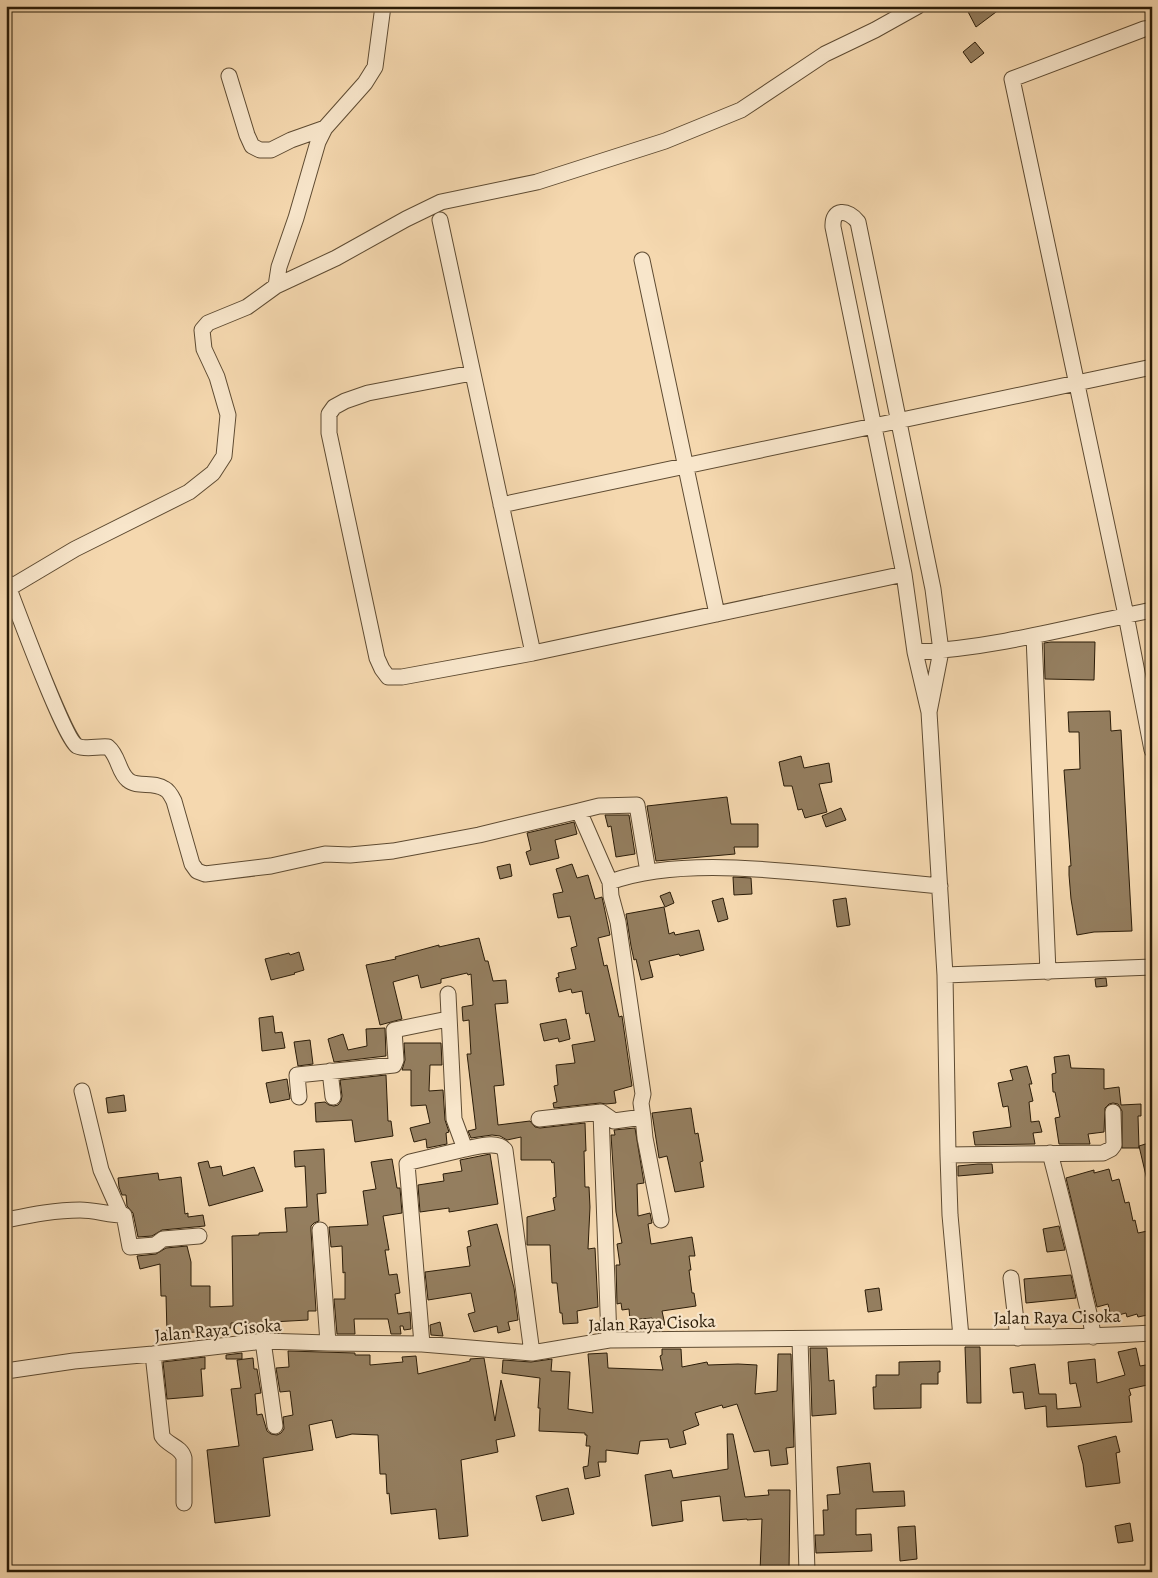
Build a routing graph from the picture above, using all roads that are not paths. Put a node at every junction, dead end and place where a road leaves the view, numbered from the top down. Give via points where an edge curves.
1 (383, 6) edge
2 (918, 6) edge
3 (1152, 28) edge
4 (229, 76) dead end
5 (325, 128) junction
6 (440, 220) dead end
7 (642, 260) dead end
8 (276, 286) junction
9 (1152, 366) edge
10 (472, 373) junction
11 (1077, 382) junction
12 (898, 420) junction
13 (874, 425) junction
14 (686, 467) junction
15 (501, 505) junction
16 (904, 574) junction
17 (7, 587) edge
18 (1152, 610) edge
19 (717, 614) junction
20 (1126, 615) junction
21 (1034, 636) junction
22 (941, 651) junction
23 (916, 652) junction
24 (532, 653) junction
25 (929, 712) junction
26 (1152, 750) edge
27 (579, 812) junction
28 (648, 872) junction
29 (610, 882) junction
30 (940, 886) junction
31 (1152, 967) edge
32 (1048, 972) junction
33 (945, 975) junction
34 (448, 994) dead end
35 (448, 1019) junction
36 (330, 1071) junction
37 (82, 1091) dead end
38 (298, 1096) dead end
39 (333, 1097) dead end
40 (601, 1112) junction
41 (1113, 1112) dead end
42 (643, 1117) junction
43 (539, 1119) dead end
44 (465, 1149) junction
45 (1050, 1153) junction
46 (948, 1155) junction
47 (121, 1215) junction
48 (6, 1220) edge
49 (661, 1220) dead end
50 (320, 1230) dead end
51 (199, 1236) dead end
52 (1011, 1278) dead end
53 (1152, 1333) edge
54 (961, 1337) junction
55 (1093, 1337) junction
56 (1018, 1338) junction
57 (800, 1339) junction
58 (609, 1340) junction
59 (263, 1341) junction
60 (328, 1343) junction
61 (422, 1344) junction
62 (532, 1353) junction
63 (153, 1354) junction
64 (6, 1371) edge
65 (275, 1426) dead end
66 (184, 1503) dead end
67 (807, 1572) edge

1 - 5 street via 375,67
2 - 8 street via 825,54 742,110 665,141 537,182 441,202
3 - 11 street via 1012,79
4 - 5 street via 252,146 271,150
5 - 8 street via 278,267
6 - 10 street
7 - 14 street
8 - 17 street via 247,307 208,323 202,330 204,349 217,376 228,415 224,456 213,474 189,492
9 - 11 street
10 - 15 street
10 - 24 street via 368,393 345,401 329,414 329,433 377,658 388,677 402,677
11 - 12 street
11 - 20 street
12 - 13 street
12 - 13 street via 858,222 847,213 838,213 833,220 834,227
12 - 22 street
13 - 14 street
13 - 16 street
14 - 15 street
14 - 19 street
15 - 24 street
16 - 19 street
16 - 23 street
17 - 27 street via 73,743 84,747 108,747 114,752 129,782 154,784 169,792 197,871 205,874 271,866 325,854 393,851
18 - 20 street
19 - 24 street
20 - 21 street
20 - 26 street
21 - 22 street
21 - 32 street
22 - 23 street
22 - 25 street
23 - 25 street
25 - 30 street
27 - 28 street via 599,806 637,805
27 - 29 street
28 - 29 street
28 - 30 street via 696,868 764,869
29 - 42 street via 643,1094
30 - 33 street
31 - 32 street
32 - 33 street
33 - 46 street
34 - 35 street
35 - 36 street via 394,1030 394,1065
35 - 44 street via 454,1118
36 - 38 street via 297,1074
36 - 39 street
37 - 47 street via 101,1170
40 - 42 street via 614,1121
40 - 43 street
40 - 58 street
41 - 45 street via 1114,1145 1111,1149 1103,1153
42 - 49 street
44 - 61 street via 407,1164
44 - 62 street via 497,1144 505,1150
45 - 46 street
45 - 55 street via 1076,1253
46 - 54 street
47 - 48 street via 83,1210 47,1212
47 - 51 street via 124,1215 130,1247 155,1245 163,1239
50 - 60 street
52 - 56 street
53 - 55 street, Jalan Raya Cisoka
54 - 56 street, Jalan Raya Cisoka
54 - 57 street, Jalan Raya Cisoka
55 - 56 street, Jalan Raya Cisoka
57 - 58 street, Jalan Raya Cisoka
57 - 67 street
58 - 62 street, Jalan Raya Cisoka
59 - 60 street, Jalan Raya Cisoka
59 - 63 street, Jalan Raya Cisoka
59 - 65 street
60 - 61 street, Jalan Raya Cisoka
61 - 62 street, Jalan Raya Cisoka
63 - 64 street, Jalan Raya Cisoka
63 - 66 street via 160,1430 165,1441 180,1450 184,1458

